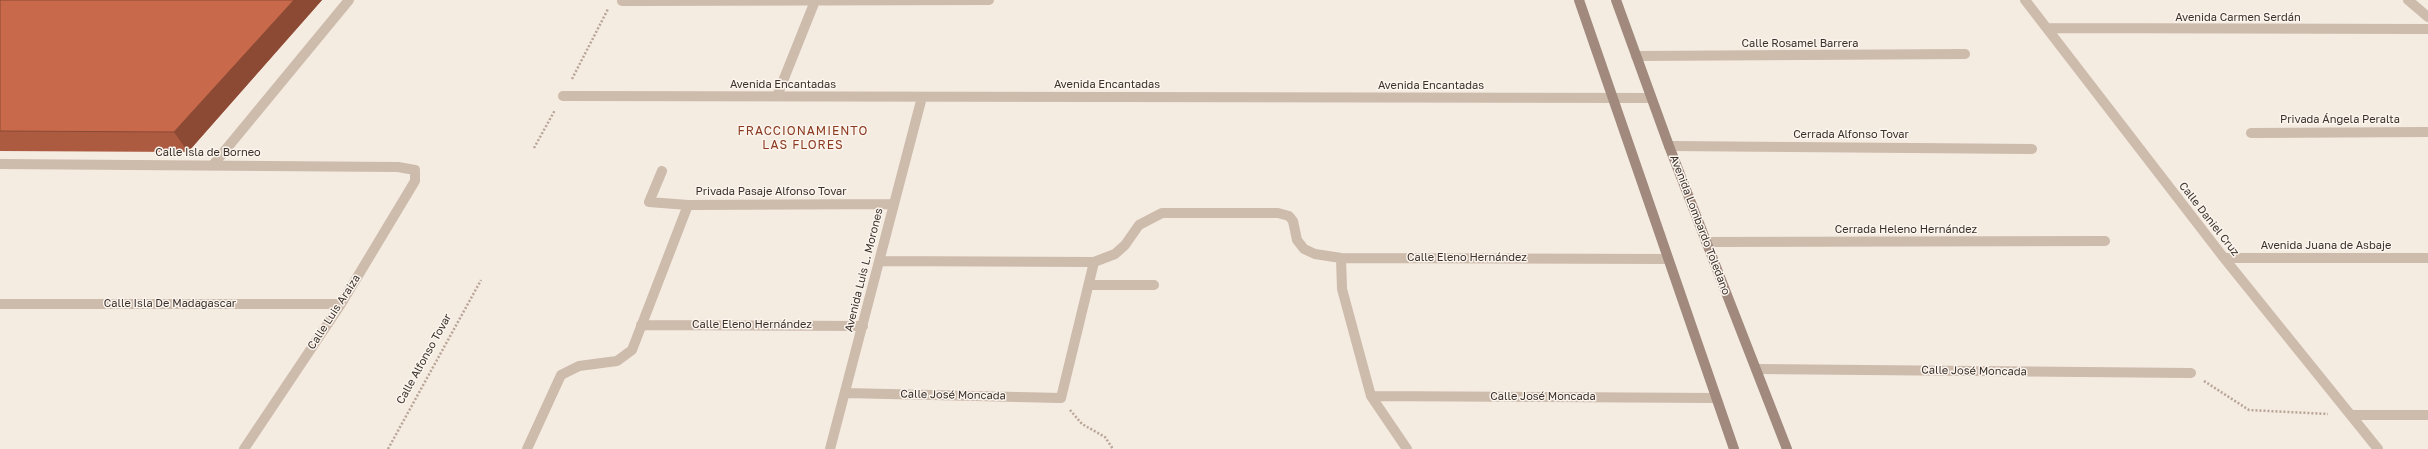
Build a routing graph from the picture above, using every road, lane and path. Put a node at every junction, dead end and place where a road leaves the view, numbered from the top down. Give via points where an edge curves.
1 (349, 0) edge
2 (729, 0) edge
3 (905, 0) edge
4 (989, 0) edge
5 (1579, 0) edge
6 (1616, 0) edge
7 (2025, 0) edge
8 (2408, 0) edge
9 (622, 1) joint
10 (815, 1) edge
11 (2428, 17) edge
12 (2048, 28) junction
13 (2428, 29) edge
14 (1965, 54) dead end
15 (1636, 56) junction
16 (562, 96) junction
17 (777, 96) junction
18 (922, 97) junction
19 (1612, 98) junction
20 (1651, 98) junction
21 (2428, 132) edge
22 (2251, 133) dead end
23 (1669, 146) junction
24 (534, 148) dead end
25 (2032, 149) dead end
26 (0, 164) edge
27 (213, 165) junction
28 (415, 170) joint
29 (662, 170) dead end
30 (894, 204) junction
31 (688, 205) junction
32 (2105, 241) dead end
33 (1706, 242) junction
34 (1341, 258) junction
35 (2224, 258) junction
36 (2428, 258) edge
37 (1668, 259) junction
38 (879, 261) junction
39 (1094, 262) junction
40 (481, 280) dead end
41 (1090, 285) junction
42 (1154, 285) dead end
43 (0, 304) edge
44 (341, 304) junction
45 (641, 325) junction
46 (863, 326) junction
47 (1756, 369) junction
48 (2191, 373) joint
49 (845, 393) junction
50 (1371, 396) junction
51 (1061, 398) junction
52 (1716, 398) junction
53 (2352, 415) junction
54 (2428, 415) edge
55 (244, 449) edge
56 (388, 449) edge
57 (527, 449) edge
58 (830, 449) edge
59 (1114, 449) edge
60 (1407, 449) edge
61 (1734, 449) edge
62 (1787, 449) edge
63 (2378, 449) edge

1 - 27 street
2 - 9 street
2 - 10 street
3 - 4 street
3 - 10 street
5 - 19 main road
6 - 15 main road, Avenida Lombardo Toledano
7 - 12 street, Calle Daniel Cruz
8 - 11 street
9 - 16 path via 609,8
10 - 17 street
12 - 13 street, Avenida Carmen Serdán
12 - 35 street, Calle Daniel Cruz
14 - 15 street, Calle Rosamel Barrera
15 - 20 main road, Avenida Lombardo Toledano
16 - 17 street, Avenida Encantadas
16 - 24 path
17 - 18 street, Avenida Encantadas
18 - 19 street, Avenida Encantadas
18 - 30 street, Avenida Luis L. Morones
19 - 20 street, Avenida Encantadas
19 - 37 main road
20 - 23 main road, Avenida Lombardo Toledano
21 - 22 street, Privada Ángela Peralta
23 - 25 street, Cerrada Alfonso Tovar
23 - 33 main road, Avenida Lombardo Toledano
26 - 27 street, Calle Isla de Borneo
27 - 28 street, Calle Isla de Borneo via 398,167
28 - 44 street, Calle Luis Araiza via 415,181
29 - 31 street, Privada Pasaje Alfonso Tovar via 649,202
30 - 31 street, Privada Pasaje Alfonso Tovar
30 - 38 street, Avenida Luis L. Morones
31 - 45 street
32 - 33 street, Cerrada Heleno Hernández
33 - 47 main road, Avenida Lombardo Toledano
34 - 37 street, Calle Eleno Hernández
34 - 39 street, Calle Eleno Hernández via 1315,254 1304,249 1297,240 1293,221 1289,216 1162,213 1139,225 1126,245 1115,254
34 - 50 street via 1342,289
35 - 36 street, Avenida Juana de Asbaje
35 - 53 street, Calle Daniel Cruz
37 - 52 main road
38 - 39 street
38 - 46 street, Avenida Luis L. Morones
39 - 41 street
40 - 56 path, Calle Alfonso Tovar
41 - 42 street
41 - 51 street
43 - 44 street, Calle Isla De Madagascar
44 - 55 street, Calle Luis Araiza
45 - 46 street, Calle Eleno Hernández
45 - 57 street via 632,350 617,361 579,366 561,375
46 - 49 street, Avenida Luis L. Morones
47 - 48 street, Calle José Moncada
47 - 62 main road, Avenida Lombardo Toledano
48 - 53 path via 2250,410
49 - 51 street, Calle José Moncada
49 - 58 street, Avenida Luis L. Morones
50 - 52 street, Calle José Moncada
50 - 60 street
51 - 59 path via 1082,424 1105,437
52 - 61 main road
53 - 54 street
53 - 63 street, Calle Daniel Cruz

